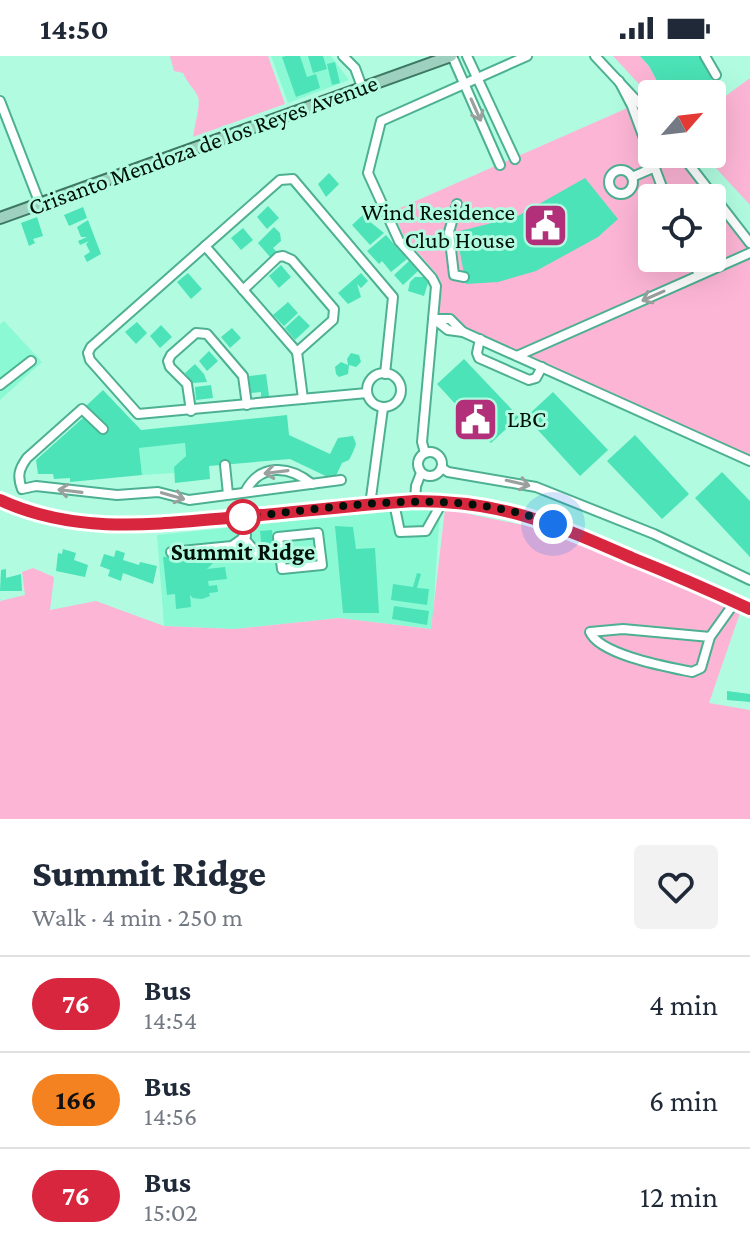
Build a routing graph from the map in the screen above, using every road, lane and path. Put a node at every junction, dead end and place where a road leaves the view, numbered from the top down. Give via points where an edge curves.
1 (343, 56) edge
2 (451, 56) edge
3 (467, 56) edge
4 (527, 56) edge
5 (595, 56) edge
6 (705, 56) edge
7 (716, 75) dead end
8 (477, 77) junction
9 (619, 81) junction
10 (464, 83) junction
11 (362, 87) junction
12 (0, 101) edge
13 (638, 102) edge
14 (638, 124) edge
15 (515, 159) dead end
16 (500, 165) dead end
17 (653, 168) joint
18 (692, 168) edge
19 (632, 177) dead end
20 (660, 184) edge
21 (40, 204) junction
22 (457, 204) dead end
23 (0, 218) edge
24 (750, 243) edge
25 (205, 246) junction
26 (750, 253) edge
27 (698, 272) edge
28 (699, 275) junction
29 (464, 277) dead end
30 (243, 290) junction
31 (433, 319) junction
32 (480, 339) junction
33 (297, 352) junction
34 (517, 356) junction
35 (31, 361) dead end
36 (542, 367) junction
37 (385, 374) junction
38 (0, 385) edge
39 (367, 393) junction
40 (303, 399) junction
41 (247, 405) junction
42 (383, 408) junction
43 (191, 411) junction
44 (103, 429) dead end
45 (56, 442) dead end
46 (43, 443) junction
47 (425, 453) junction
48 (750, 461) edge
49 (225, 465) dead end
50 (442, 468) junction
51 (421, 473) junction
52 (341, 480) dead end
53 (312, 484) junction
54 (245, 492) junction
55 (228, 494) junction
56 (0, 500) edge
57 (415, 501) junction
58 (443, 501) junction
59 (394, 503) junction
60 (370, 505) junction
61 (245, 517) junction
62 (243, 537) junction
63 (171, 552) dead end
64 (280, 553) junction
65 (750, 580) edge
66 (735, 602) junction
67 (750, 609) edge
68 (710, 637) junction

1 - 11 street
2 - 10 street
2 - 11 main road, Crisanto Mendoza de los Reyes Avenue
3 - 8 street
4 - 8 street
5 - 9 street
6 - 7 street
8 - 10 street
8 - 15 street
9 - 13 street
9 - 14 street
10 -> 16 street
10 - 31 street via 381,121 368,173 399,241 436,286
11 - 21 main road, Crisanto Mendoza de los Reyes Avenue
12 - 21 street
17 - 19 street
17 - 20 street
18 - 24 street
21 - 23 main road, Crisanto Mendoza de los Reyes Avenue
22 - 29 street via 449,232 454,275
25 - 30 street
25 - 37 street via 280,180 293,179 393,297
25 - 43 street via 88,353 138,414
26 - 28 street
27 - 28 street
28 -> 34 street
30 - 33 street
30 - 33 street via 278,257 292,260 335,315
31 - 32 street via 450,319
31 - 47 street
32 - 34 street
32 - 36 street via 479,358 529,380
33 - 40 street
34 - 36 street
35 - 38 street
36 - 48 street
37 - 39 street via 372,379
37 - 42 street via 396,378 401,394
39 - 40 street
39 - 42 street
40 - 41 street
41 - 43 street
41 - 43 street via 240,372 201,332 168,361 187,384
42 - 60 street
44 - 46 street via 82,409
45 - 46 street
46 - 55 street via 21,466 22,489 158,492 189,500
47 - 50 street via 440,456
47 - 51 street via 418,462
49 - 55 street
50 - 51 street via 432,477
50 -> 65 street via 565,497
51 - 57 street
52 - 53 street
53 - 54 street
53 -> 54 street via 293,471 270,470 258,475
54 - 55 street
56 - 61 main road via 56,520 113,527
57 - 58 main road
57 - 59 main road
58 - 59 street via 426,531 400,532
58 - 66 main road via 537,518
59 - 60 main road
60 - 61 main road
61 - 62 street
62 - 63 street via 232,546
62 - 64 street via 258,555
64 - 64 street via 282,569 322,565 318,533 278,537
66 - 67 main road
66 - 68 street
68 - 68 street via 623,629 590,632 624,654 692,672 701,668

